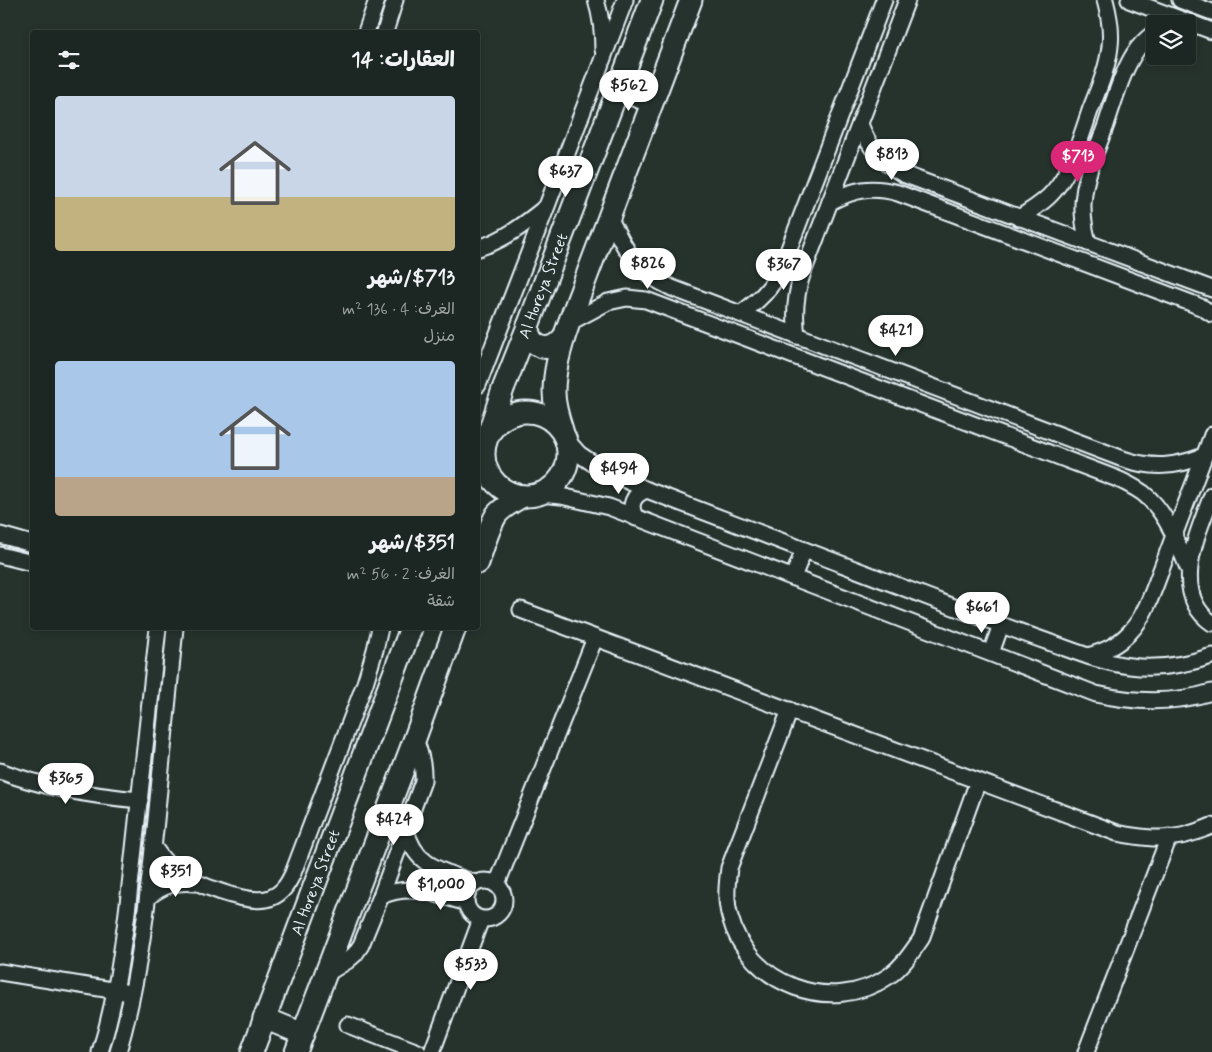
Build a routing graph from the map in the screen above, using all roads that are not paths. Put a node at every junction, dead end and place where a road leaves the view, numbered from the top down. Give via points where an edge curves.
1 (377, 0) edge
2 (395, 0) edge
3 (596, 0) edge
4 (625, 0) edge
5 (652, 0) edge
6 (691, 0) edge
7 (884, 0) edge
8 (907, 0) edge
9 (1105, 0) edge
10 (1129, 0) edge
11 (1180, 0) edge
12 (1212, 12) edge
13 (1160, 15) edge
14 (875, 23) junction
15 (1196, 28) edge
16 (367, 30) edge
17 (386, 30) edge
18 (895, 30) junction
19 (1212, 32) edge
20 (1146, 39) edge
21 (604, 56) junction
22 (1108, 63) junction
23 (1126, 69) junction
24 (618, 89) junction
25 (652, 102) junction
26 (860, 124) junction
27 (1073, 156) junction
28 (1092, 163) junction
29 (915, 179) junction
30 (910, 197) junction
31 (830, 202) junction
32 (547, 206) junction
33 (609, 217) junction
34 (1019, 218) junction
35 (1088, 243) junction
36 (480, 247) edge
37 (782, 267) junction
38 (802, 275) junction
39 (1197, 284) junction
40 (672, 288) junction
41 (1212, 289) edge
42 (1191, 303) junction
43 (664, 307) junction
44 (740, 314) junction
45 (1212, 314) edge
46 (528, 326) junction
47 (566, 331) junction
48 (797, 336) junction
49 (867, 362) junction
50 (480, 378) edge
51 (861, 382) junction
52 (564, 434) junction
53 (1212, 435) edge
54 (484, 447) edge
55 (1204, 456) junction
56 (1136, 463) junction
57 (1128, 484) junction
58 (647, 490) junction
59 (532, 495) junction
60 (1212, 495) edge
61 (636, 518) junction
62 (0, 535) edge
63 (1174, 536) junction
64 (30, 543) edge
65 (804, 550) junction
66 (480, 551) edge
67 (0, 555) edge
68 (30, 562) edge
69 (1189, 570) junction
70 (793, 578) junction
71 (521, 610) dead end
72 (1212, 623) edge
73 (1001, 625) junction
74 (158, 630) edge
75 (174, 630) edge
76 (380, 630) edge
77 (410, 630) edge
78 (454, 630) edge
79 (595, 638) junction
80 (990, 653) junction
81 (1088, 656) junction
82 (1212, 656) edge
83 (1212, 692) edge
84 (790, 710) junction
85 (416, 738) junction
86 (0, 771) edge
87 (978, 781) junction
88 (140, 800) junction
89 (1212, 826) edge
90 (406, 829) junction
91 (1169, 838) junction
92 (154, 846) junction
93 (428, 864) junction
94 (199, 883) junction
95 (475, 883) junction
96 (497, 884) junction
97 (418, 890) junction
98 (381, 896) junction
99 (148, 897) junction
100 (466, 903) junction
101 (481, 919) junction
102 (0, 972) edge
103 (326, 974) junction
104 (115, 990) junction
105 (133, 993) junction
106 (264, 1018) junction
107 (348, 1026) dead end
108 (300, 1043) edge
109 (100, 1052) edge
110 (118, 1052) edge
111 (252, 1052) edge
112 (418, 1052) edge
113 (432, 1052) edge
114 (1086, 1052) edge

1 - 16 street
2 - 17 street
3 - 21 street
4 - 21 street
5 - 24 street, Al Horeya Street
6 - 25 street
7 - 14 street
8 - 18 street
9 - 22 street via 1110,26
10 - 13 street
11 - 12 street
14 - 18 street
14 - 37 street
15 - 19 street
18 - 26 street
20 - 23 street
21 - 32 street
22 - 23 street via 1113,59 1119,60
22 - 27 street
23 - 28 street
24 - 25 street
24 - 46 street, Al Horeya Street
25 - 33 street
26 - 29 street via 868,143 881,159 891,168
26 - 31 street
27 - 28 street via 1077,166 1082,168
27 - 34 street via 1053,192
28 - 35 street via 1083,210
29 - 30 street via 906,186
29 - 34 street
30 - 31 street via 870,189 842,195
30 - 42 street
31 - 38 street
32 - 36 street via 507,236
32 - 50 street
33 - 40 street via 634,262 658,282
33 - 47 street
34 - 35 street
35 - 39 street
37 - 38 street via 788,276
37 - 44 street via 765,294
38 - 48 street via 795,305
39 - 41 street
39 - 42 street via 1202,296 1196,303
40 - 43 street via 662,297
40 - 44 street
42 - 45 street
43 - 47 street via 646,300 627,298 608,302
43 - 51 street
44 - 48 street
46 - 47 street via 535,343 547,348 559,344
46 - 54 street, Al Horeya Street
47 - 52 street via 554,392
48 - 49 street
49 - 51 street
49 - 56 street
51 - 57 street
52 - 54 street via 549,418 525,411 508,415 494,425
52 - 58 street via 578,454
52 - 59 street via 569,455 565,471 555,485
53 - 55 street
54 - 59 street via 485,466 493,480 515,495
55 - 56 street via 1171,466
55 - 63 street
56 - 57 street via 1138,476
57 - 63 street via 1156,506
58 - 61 street via 637,494 632,503
58 - 65 street
59 - 61 street via 561,496 609,507
59 - 66 street via 509,504 497,514
60 - 69 street
61 - 70 street
62 - 64 street
63 - 69 street
63 - 81 street via 1141,618 1119,642
65 - 70 street
65 - 73 street
67 - 68 street
69 - 72 street via 1192,598 1198,610
70 - 80 street
71 - 79 street
73 - 80 street
73 - 81 street
74 - 88 street
75 - 92 street
76 - 94 street via 368,675 288,884 272,898 250,900
77 - 106 street, Al Horeya Street
78 - 85 street
79 - 84 street
79 - 96 street
80 - 83 street via 1096,694 1117,698 1158,702
81 - 82 street via 1152,668
84 - 87 street
84 - 87 street via 729,868 726,892 730,917 739,940 753,960 772,977 797,989 818,994 843,994 889,976 908,959 921,939
85 - 90 street via 424,771 423,781
85 - 103 street
86 - 88 street via 75,792
87 - 91 street via 1117,833
88 - 104 street via 128,912
89 - 91 street
90 - 93 street via 415,852
90 - 98 street
91 - 114 street
92 - 94 street via 173,868
92 - 99 street
93 - 95 street
93 - 97 street
94 - 99 street via 172,884
95 - 96 street via 486,880
95 - 100 street via 467,891
96 - 101 street via 504,894 504,905 498,915
97 - 98 street via 395,891
97 - 100 street
98 - 103 street via 361,946 347,961
99 - 105 street
100 - 101 street via 471,913
101 - 113 street
102 - 104 street
103 - 108 street
104 - 105 street
104 - 109 street
105 - 110 street
106 - 108 street
106 - 111 street, Al Horeya Street
107 - 112 street

